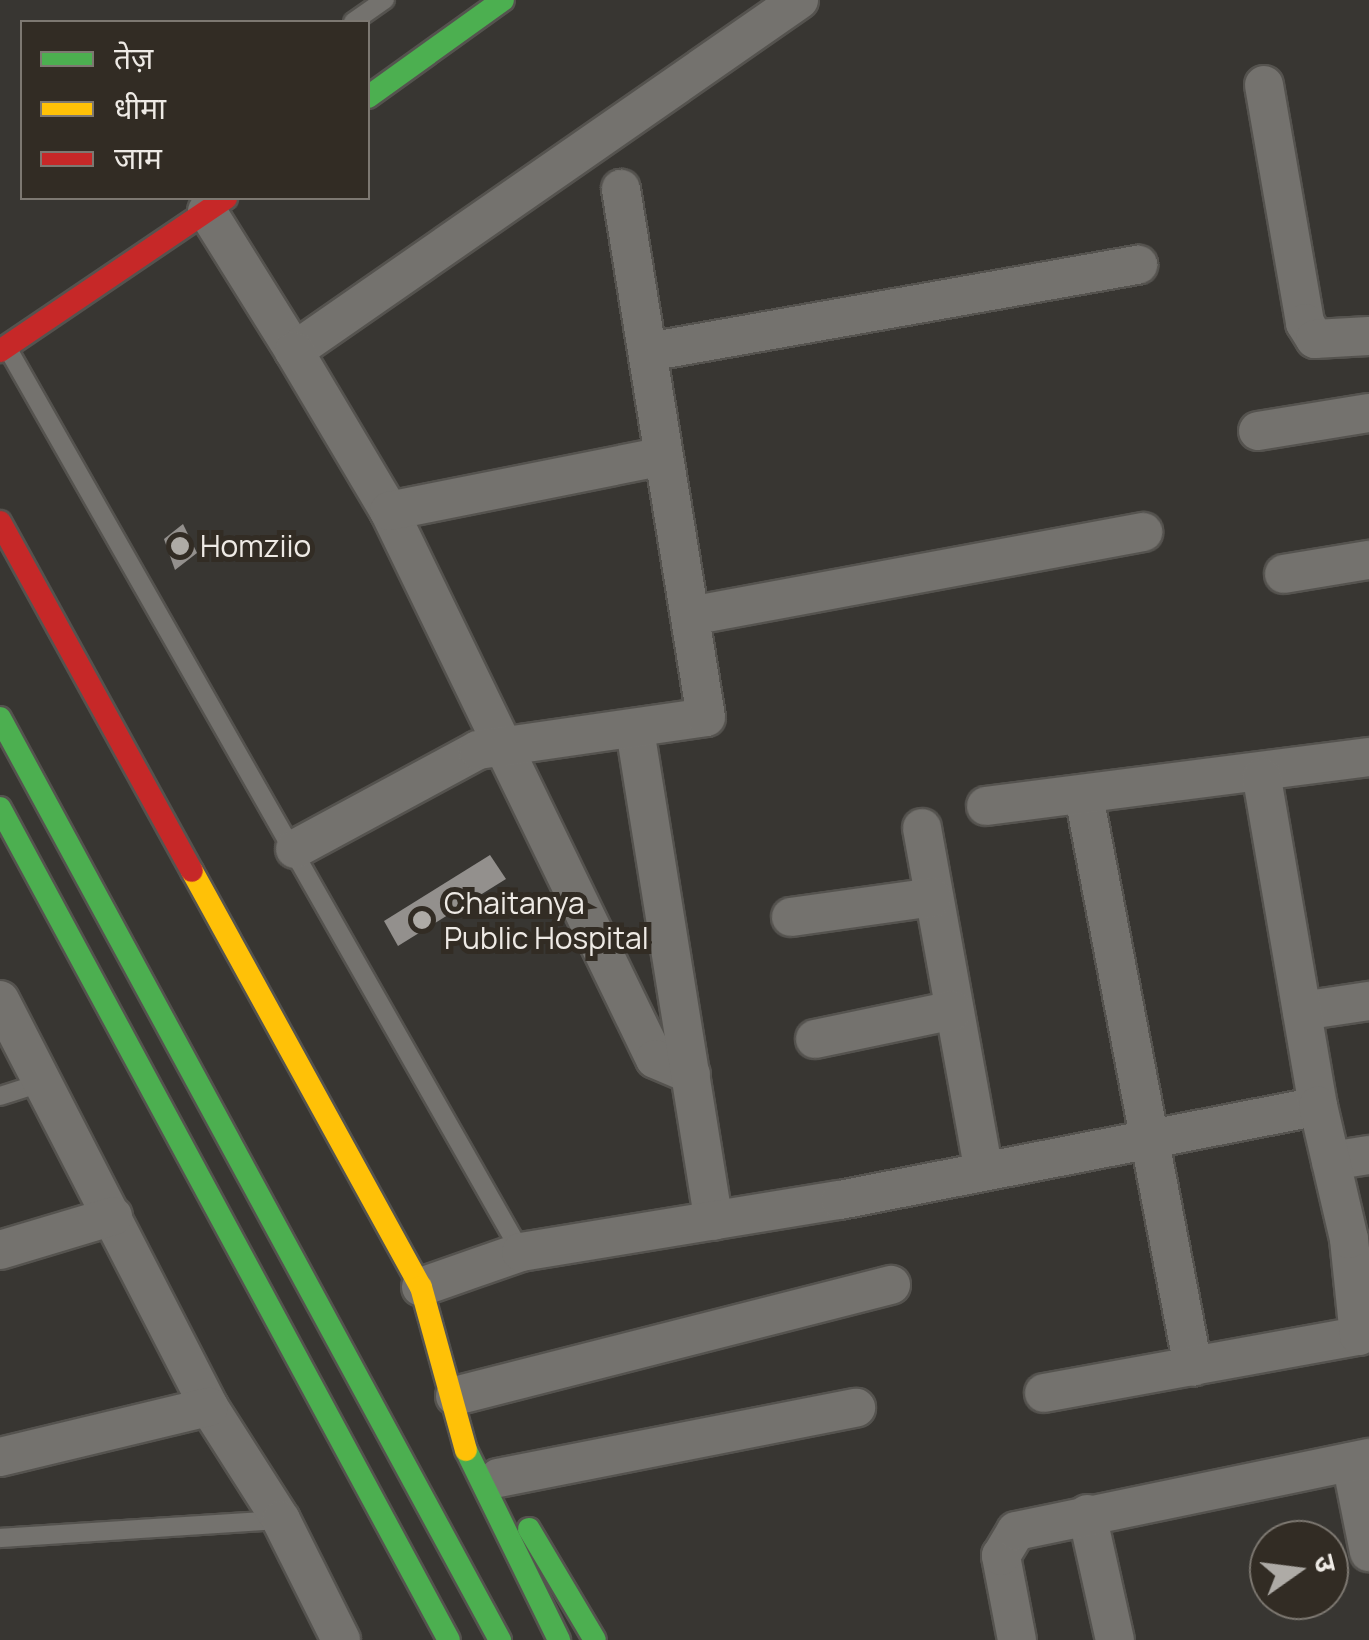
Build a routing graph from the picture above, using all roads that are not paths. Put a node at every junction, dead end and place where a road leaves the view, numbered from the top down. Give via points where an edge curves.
1 (385, 0) edge
2 (799, 0) edge
3 (493, 3) edge
4 (356, 20) edge
5 (1264, 84) dead end
6 (370, 95) edge
7 (621, 189) dead end
8 (209, 202) edge
9 (1138, 265) dead end
10 (1369, 336) edge
11 (3, 349) edge
12 (294, 352) junction
13 (648, 352) junction
14 (1369, 413) edge
15 (1258, 431) dead end
16 (664, 456) junction
17 (389, 510) junction
18 (0, 522) edge
19 (1143, 532) dead end
20 (1369, 560) edge
21 (1284, 574) dead end
22 (690, 616) junction
23 (0, 718) edge
24 (635, 730) junction
25 (504, 747) junction
26 (1369, 757) edge
27 (1262, 777) junction
28 (1084, 796) junction
29 (986, 806) dead end
30 (0, 808) edge
31 (922, 828) dead end
32 (295, 849) junction
33 (933, 897) junction
34 (790, 917) dead end
35 (0, 1000) edge
36 (1369, 1002) edge
37 (954, 1010) junction
38 (1302, 1011) junction
39 (814, 1038) dead end
40 (690, 1074) junction
41 (44, 1082) junction
42 (0, 1096) edge
43 (1318, 1106) junction
44 (1152, 1139) junction
45 (1369, 1154) edge
46 (1331, 1160) junction
47 (984, 1172) junction
48 (112, 1216) junction
49 (714, 1221) junction
50 (0, 1250) edge
51 (521, 1252) junction
52 (891, 1285) dead end
53 (421, 1287) junction
54 (1193, 1367) junction
55 (1044, 1393) dead end
56 (455, 1396) junction
57 (209, 1407) junction
58 (856, 1408) dead end
59 (466, 1452) junction
60 (0, 1456) edge
61 (1360, 1460) edge
62 (498, 1478) junction
63 (1087, 1514) junction
64 (282, 1520) junction
65 (0, 1538) edge
66 (1369, 1552) edge
67 (341, 1640) edge
68 (449, 1640) edge
69 (500, 1640) edge
70 (559, 1640) edge
71 (595, 1640) edge
72 (1017, 1640) edge
73 (1115, 1640) edge

1 - 4 lane
2 - 12 street
3 - 6 main road
5 - 10 street via 1305,323 1316,339
7 - 13 street
8 - 11 main road
8 - 12 street
9 - 13 street
11 - 32 lane
12 - 17 street
13 - 16 street
14 - 15 street
16 - 17 street
16 - 22 street
17 - 25 street
18 - 53 main road
19 - 22 street
20 - 21 street
22 - 24 street via 706,718
23 - 69 main road
24 - 25 street
24 - 40 street
25 - 32 street via 478,750
25 - 40 street via 655,1059
26 - 27 street
27 - 28 street
27 - 38 street
28 - 29 street
28 - 44 street
30 - 68 main road
31 - 33 street
32 - 51 lane
33 - 34 street
33 - 37 street
35 - 41 street
36 - 38 street
37 - 39 street
37 - 47 street
38 - 43 street
40 - 49 street
41 - 42 lane
41 - 48 street
43 - 44 street
43 - 46 street
44 - 47 street
44 - 54 street
45 - 46 street
46 - 54 street via 1359,1336
47 - 49 street
48 - 50 street
48 - 57 street
49 - 51 street
51 - 53 street
52 - 56 street
53 - 56 main road
54 - 55 street
56 - 59 main road
57 - 60 street
57 - 64 street
58 - 62 street
59 - 62 main road
59 - 70 main road
61 - 63 street
61 - 66 street
62 - 71 main road
63 - 72 street via 1004,1539
63 - 73 street
64 - 65 lane
64 - 67 street

